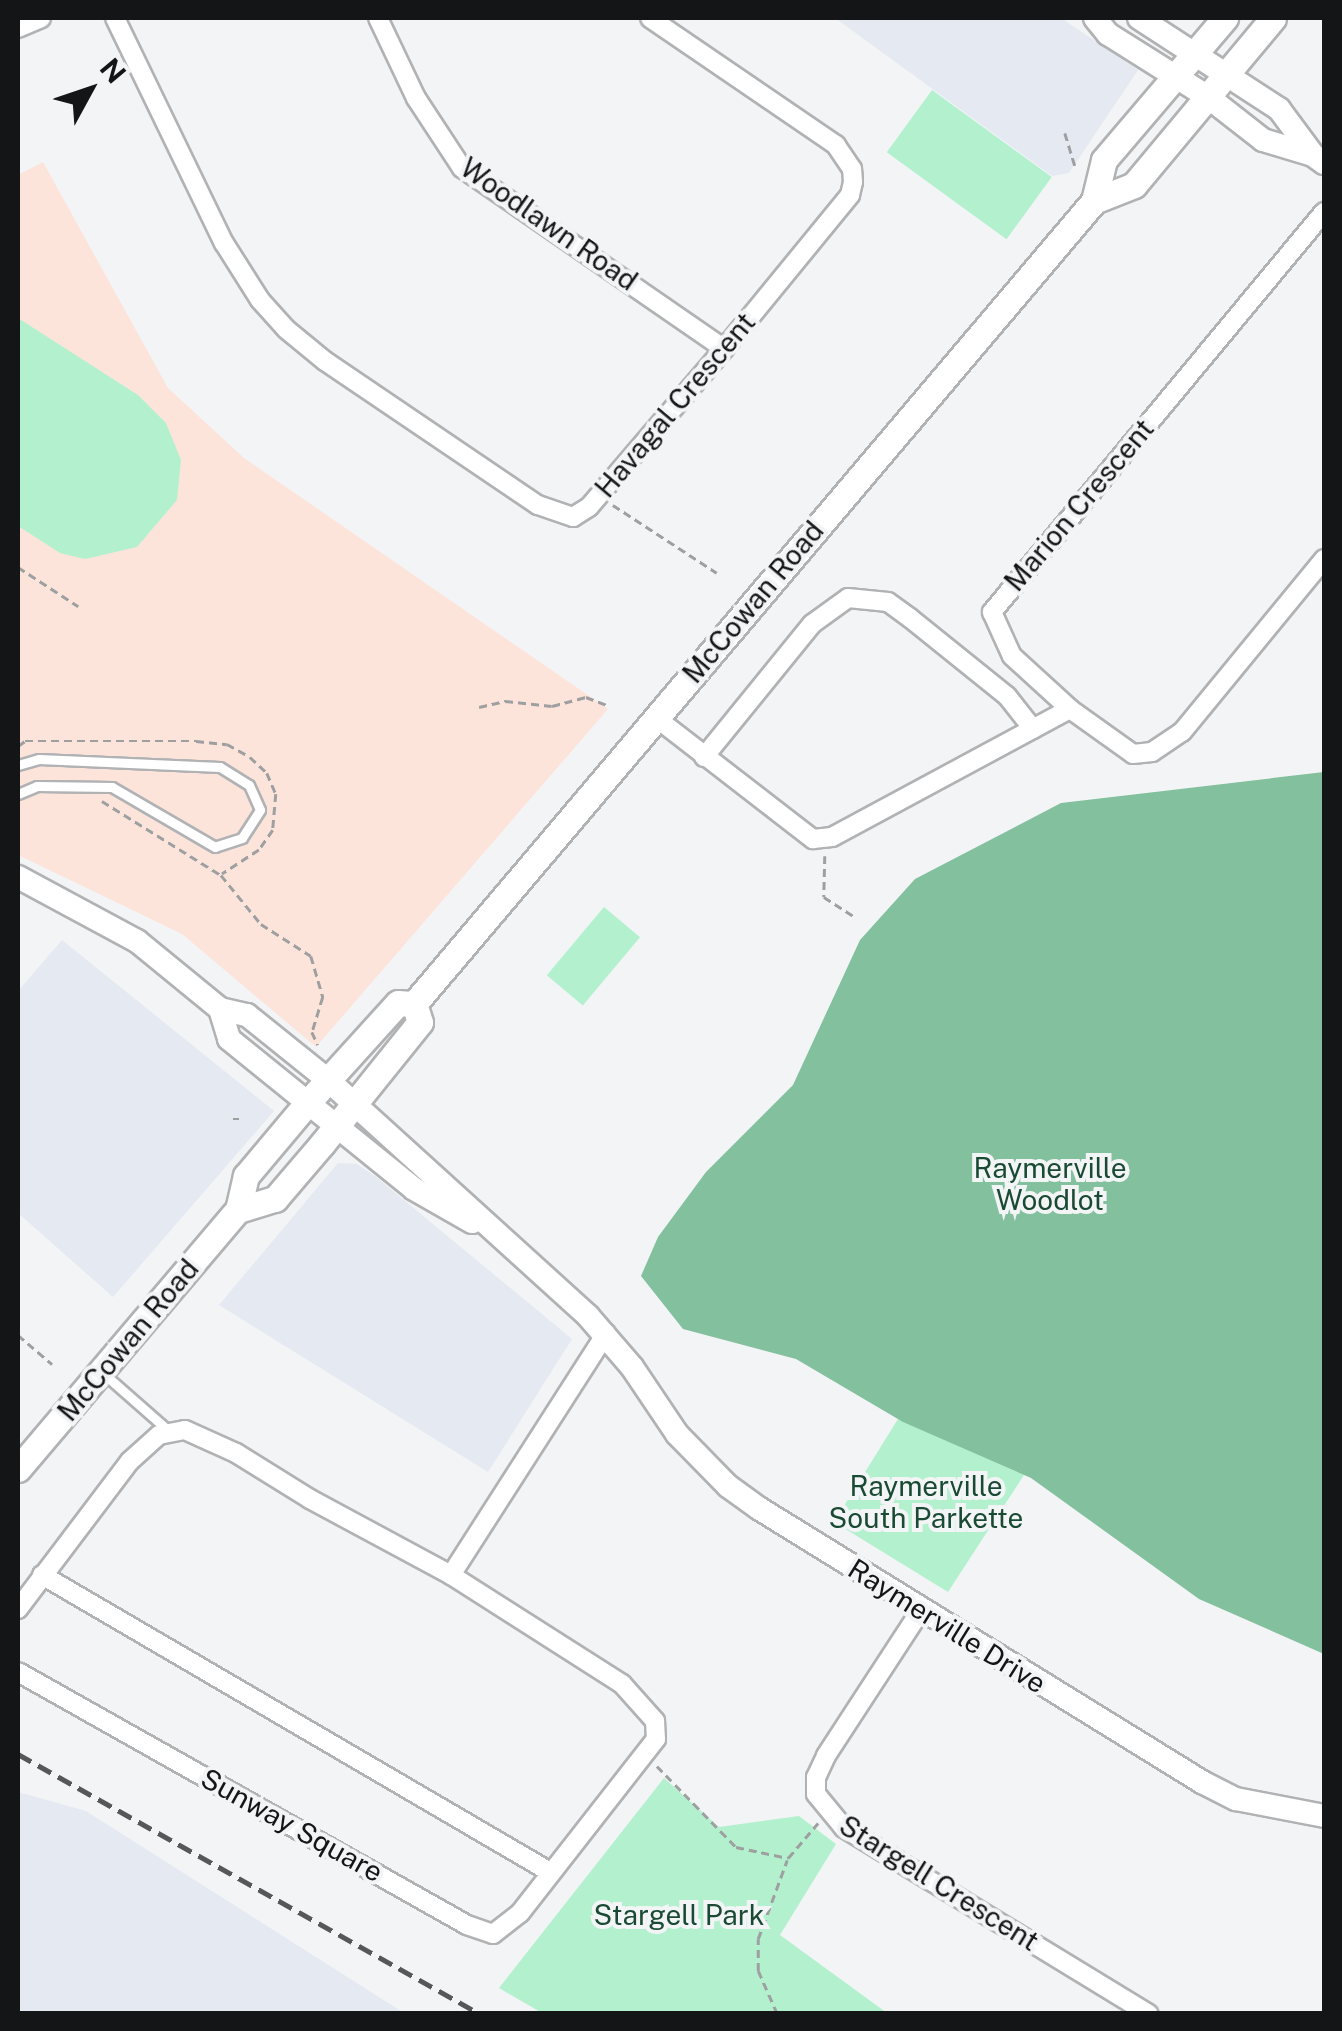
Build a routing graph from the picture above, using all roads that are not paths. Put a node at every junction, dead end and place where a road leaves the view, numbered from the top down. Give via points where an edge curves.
1 (41, 18) edge
2 (114, 18) edge
3 (378, 18) edge
4 (650, 18) edge
5 (1095, 18) edge
6 (1140, 18) edge
7 (1224, 18) edge
8 (1273, 18) edge
9 (18, 28) edge
10 (1194, 54) junction
11 (1227, 74) junction
12 (1176, 76) junction
13 (1208, 97) junction
14 (1318, 159) edge
15 (1094, 201) junction
16 (1324, 212) edge
17 (724, 349) junction
18 (1324, 559) edge
19 (1070, 709) junction
20 (655, 717) junction
21 (1033, 728) junction
22 (704, 757) junction
23 (18, 765) edge
24 (18, 794) edge
25 (18, 877) edge
26 (414, 1004) junction
27 (220, 1009) junction
28 (329, 1081) junction
29 (309, 1101) junction
30 (355, 1103) junction
31 (338, 1125) junction
32 (238, 1210) junction
33 (493, 1234) junction
34 (606, 1334) junction
35 (100, 1372) junction
36 (168, 1431) junction
37 (18, 1469) edge
38 (42, 1575) junction
39 (451, 1576) junction
40 (18, 1609) edge
41 (921, 1610) junction
42 (18, 1672) edge
43 (1324, 1816) edge
44 (550, 1872) junction
45 (1149, 2014) edge

1 - 9 street
2 - 17 street, Havagal Crescent via 224,243 260,300 325,361 538,505 573,517 600,496
3 - 17 street, Woodlawn Road via 416,98 462,168
4 - 17 street, Havagal Crescent via 836,146 852,169 850,195
5 - 12 street via 1108,34
6 - 10 street
7 - 10 main road, McCowan Road
8 - 11 main road, McCowan Road
10 - 11 street
10 - 12 main road, McCowan Road
11 - 13 main road, McCowan Road
11 - 14 street via 1279,109
12 - 13 street
12 - 15 main road, McCowan Road via 1104,160
13 - 14 street via 1263,140
13 - 15 main road, McCowan Road via 1134,185
15 - 20 main road, McCowan Road
16 - 19 street, Marion Crescent via 992,612 1012,656
18 - 19 street, Marion Crescent via 1166,745 1134,754
19 - 21 street
20 - 22 street
20 - 26 main road, McCowan Road
21 - 22 street via 884,810 813,839
21 - 22 street via 1007,696 888,602 848,598 812,624
23 - 24 lane via 40,758 220,767 249,784 260,810 242,838 216,848 112,787 36,786
25 - 27 street via 137,941
26 - 28 main road, McCowan Road via 398,1003
26 - 30 main road, McCowan Road via 420,1022
27 - 28 street, Raymerville Drive via 247,1015
27 - 29 street, Raymerville Drive via 229,1039
28 - 29 main road, McCowan Road
28 - 30 street, Raymerville Drive
29 - 31 street, Raymerville Drive
29 - 32 main road, McCowan Road via 246,1176
30 - 31 main road, McCowan Road
30 - 33 street, Raymerville Drive
31 - 32 main road, McCowan Road via 275,1199
31 - 33 street, Raymerville Drive via 414,1189
32 - 35 main road, McCowan Road
33 - 34 street, Raymerville Drive
34 - 39 street
34 - 41 street, Raymerville Drive via 676,1434 728,1486
35 - 36 lane
35 - 37 main road, McCowan Road
36 - 38 street via 130,1462
36 - 39 street via 185,1430 236,1453
38 - 40 street
38 - 44 street
39 - 44 street, Sunway Square via 622,1684 655,1721 656,1740 646,1755
41 - 43 street, Raymerville Drive via 1202,1782 1236,1798
41 - 45 street, Stargell Crescent via 826,1756 816,1794 827,1812 885,1854
42 - 44 street, Sunway Square via 467,1925 493,1934 507,1926

